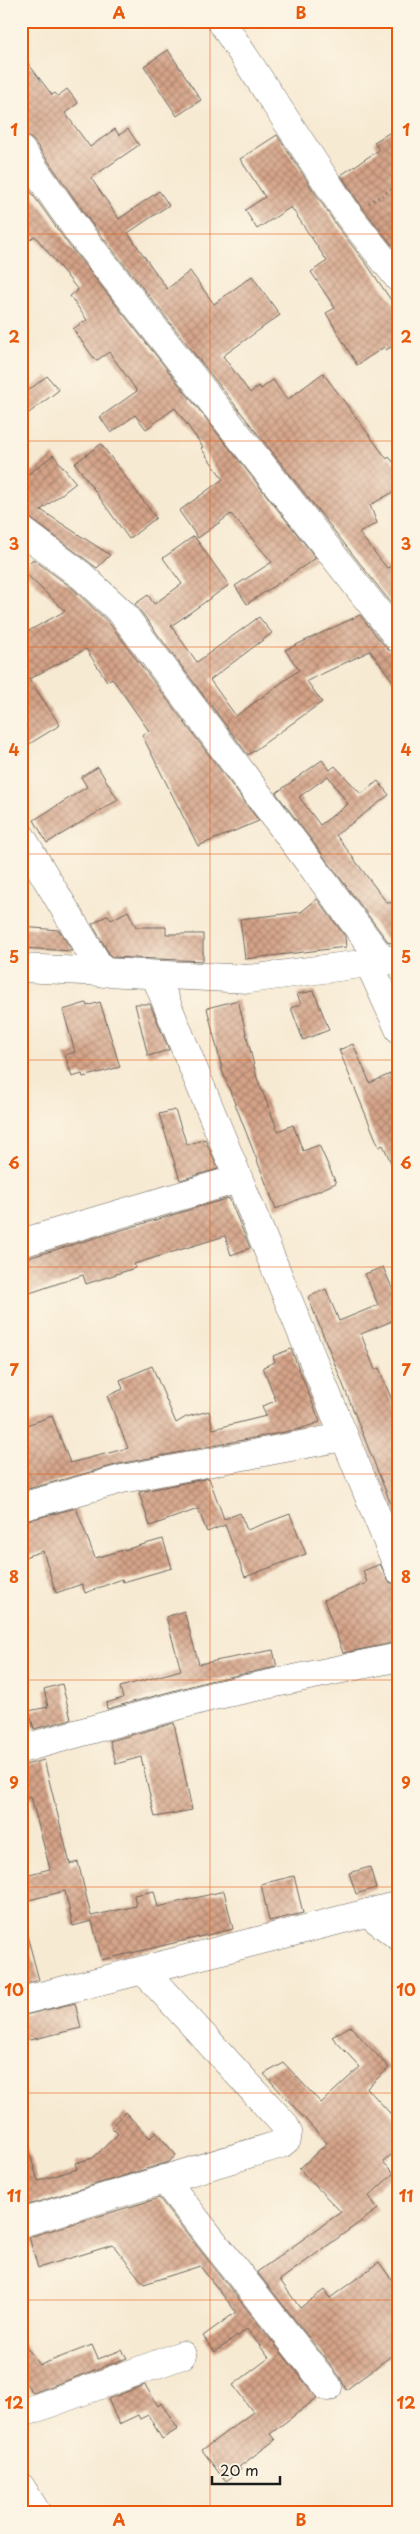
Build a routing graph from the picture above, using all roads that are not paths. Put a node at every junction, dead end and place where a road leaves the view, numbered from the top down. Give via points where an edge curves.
1 (221, 21) edge
2 (21, 150) edge
3 (399, 279) edge
4 (21, 530) edge
5 (399, 640) edge
6 (21, 836) edge
7 (384, 961) edge
8 (21, 968) edge
9 (103, 973) junction
10 (155, 975) junction
11 (399, 1029) edge
12 (238, 1179) junction
13 (21, 1243) edge
14 (343, 1437) junction
15 (21, 1507) edge
16 (399, 1570) edge
17 (399, 1657) edge
18 (21, 1749) edge
19 (399, 1905) edge
20 (368, 1913) junction
21 (399, 1938) edge
22 (144, 1971) junction
23 (21, 2001) edge
24 (164, 2179) junction
25 (21, 2223) edge
26 (182, 2355) dead end
27 (328, 2387) dead end
28 (22, 2419) edge
29 (21, 2487) edge
30 (37, 2513) edge

1 - 3 street via 349,216
2 - 5 street via 80,234
4 - 7 street via 82,576 122,614
6 - 9 street
7 - 10 street via 249,979
7 - 11 street
8 - 9 street
9 - 10 street
10 - 12 street
12 - 13 street
12 - 14 street
14 - 15 street via 122,1479
14 - 16 street
17 - 18 street via 213,1696
19 - 20 street
20 - 21 street
20 - 22 street
22 - 23 street
22 - 24 street via 288,2132 287,2139 281,2144
24 - 25 street
24 - 27 street
26 - 28 street
29 - 30 street

